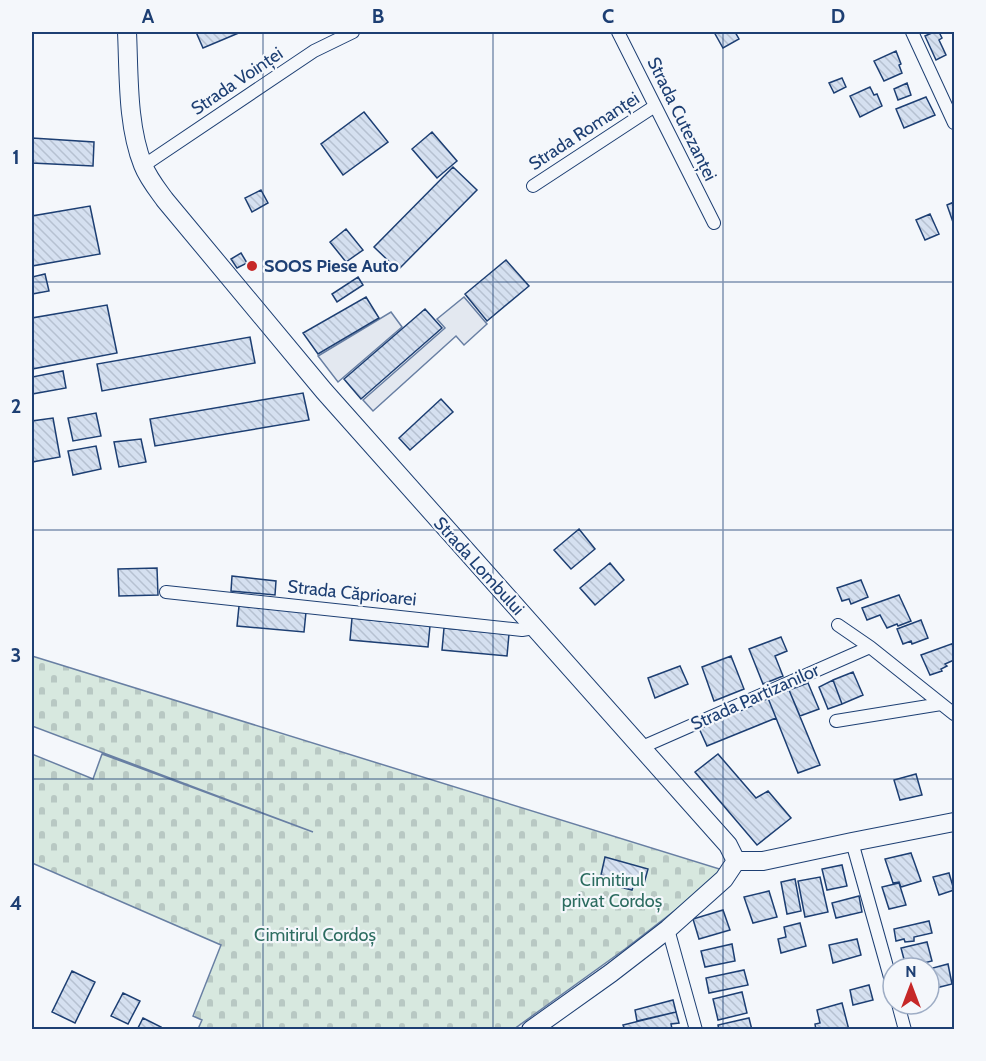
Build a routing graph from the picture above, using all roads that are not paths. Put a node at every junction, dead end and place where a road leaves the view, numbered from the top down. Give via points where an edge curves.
1 (127, 32) edge
2 (353, 32) edge
3 (618, 32) edge
4 (912, 32) edge
5 (656, 106) junction
6 (954, 123) edge
7 (143, 166) junction
8 (532, 186) dead end
9 (714, 223) dead end
10 (166, 592) dead end
11 (838, 625) dead end
12 (534, 628) junction
13 (870, 647) junction
14 (941, 704) junction
15 (954, 714) edge
16 (836, 721) dead end
17 (640, 748) junction
18 (954, 822) edge
19 (852, 842) junction
20 (736, 861) junction
21 (668, 929) junction
22 (884, 956) edge
23 (531, 1029) edge
24 (696, 1029) edge

1 - 7 street, Strada Lombului via 132,116
2 - 7 street, Strada Voinței via 314,51
3 - 5 street, Strada Cutezanței
4 - 6 street
5 - 8 street, Strada Romanței
5 - 9 street, Strada Cutezanței
7 - 12 street, Strada Lombului via 165,200 324,391
10 - 12 street, Strada Căprioarei via 522,630
11 - 13 street
12 - 17 street, Strada Lombului
13 - 14 street
13 - 17 street, Strada Partizanilor
14 - 15 street
14 - 16 street
17 - 20 street, Strada Lombului via 728,844
18 - 19 street
19 - 20 street via 763,861
19 - 22 street
20 - 21 street via 724,879
21 - 23 street
21 - 24 street

